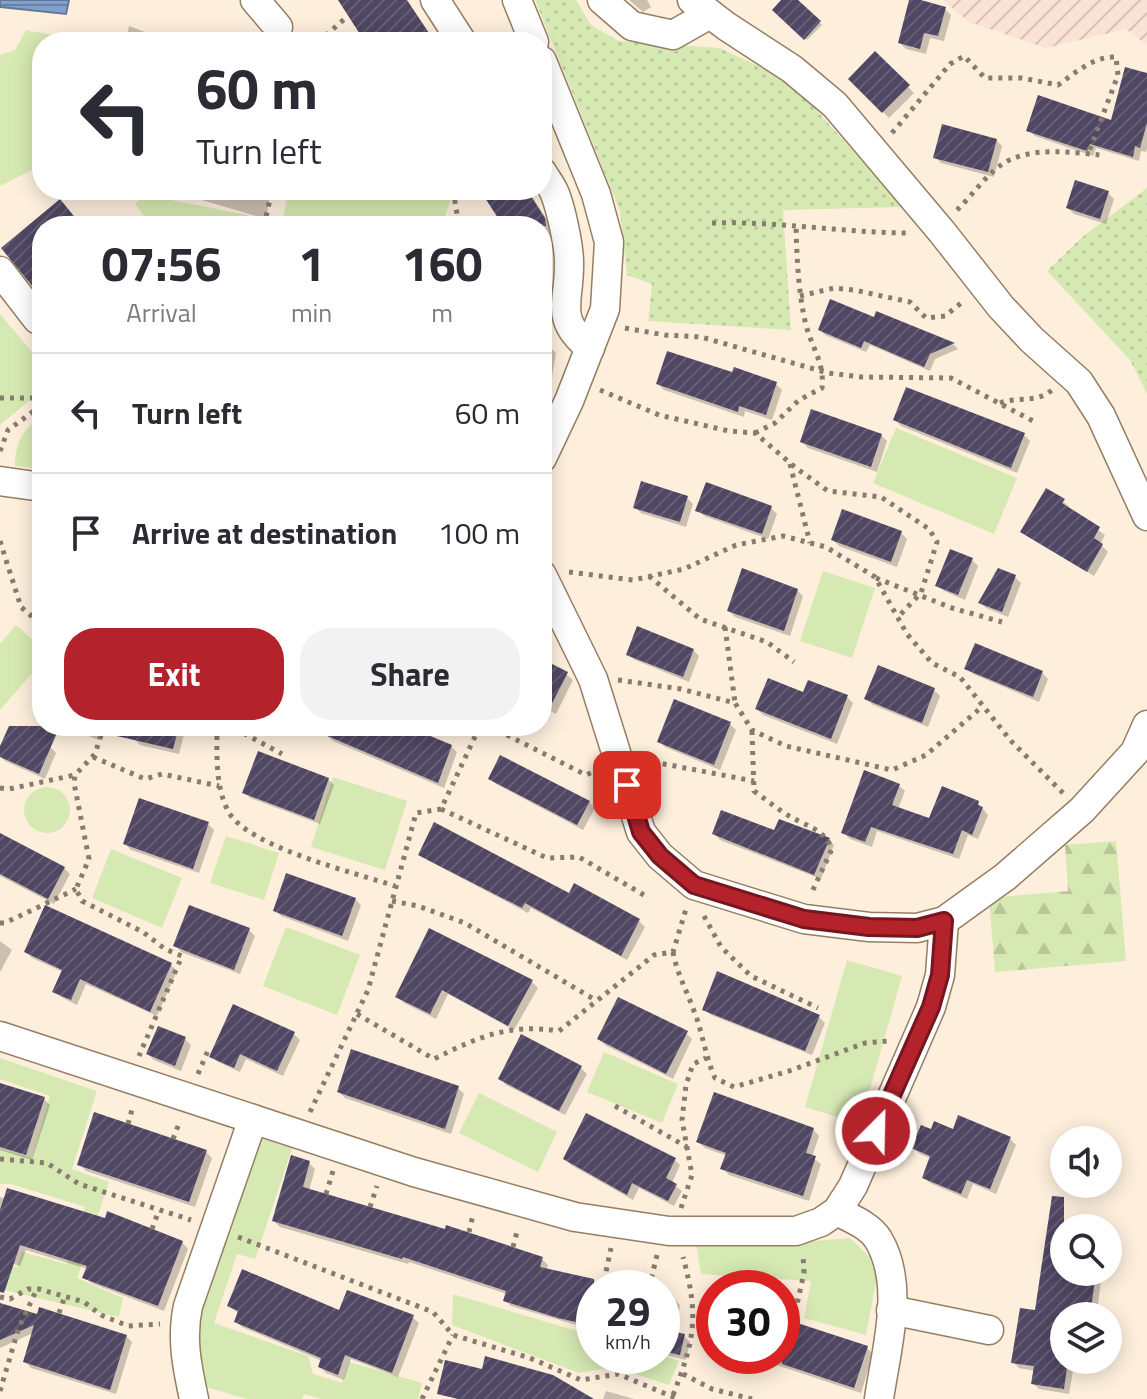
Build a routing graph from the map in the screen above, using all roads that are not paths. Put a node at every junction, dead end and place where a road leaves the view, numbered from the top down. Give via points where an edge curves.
1 (255, 0) edge
2 (435, 0) edge
3 (517, 0) edge
4 (602, 0) edge
5 (701, 7) edge
6 (278, 27) dead end
7 (456, 32) edge
8 (530, 32) edge
9 (552, 86) edge
10 (552, 189) edge
11 (0, 271) edge
12 (32, 313) edge
13 (590, 348) junction
14 (552, 436) edge
15 (0, 481) edge
16 (32, 486) edge
17 (1147, 516) edge
18 (552, 576) edge
19 (1147, 725) edge
20 (944, 921) junction
21 (0, 1036) edge
22 (253, 1119) junction
23 (837, 1211) junction
24 (891, 1310) junction
25 (989, 1330) dead end
26 (194, 1399) edge
27 (879, 1399) edge

1 - 6 street
2 - 7 street
3 - 8 street
4 - 5 street via 632,26 673,35
5 - 17 street via 835,105 1032,340 1079,382 1101,416
9 - 13 street via 596,194 609,242 607,292
10 - 13 street via 569,261 568,322 572,334
11 - 12 street
13 - 14 street
15 - 16 street
18 - 20 street via 593,679 641,832 692,890 809,919 869,927 917,928
19 - 20 street via 1135,752 1082,810
20 - 23 street via 940,975 931,1007 853,1186
21 - 22 street
22 - 23 street via 502,1198 617,1224 669,1230 801,1229
22 - 26 street via 184,1323 184,1354
23 - 24 street via 877,1237 892,1274
24 - 25 street
24 - 27 street

